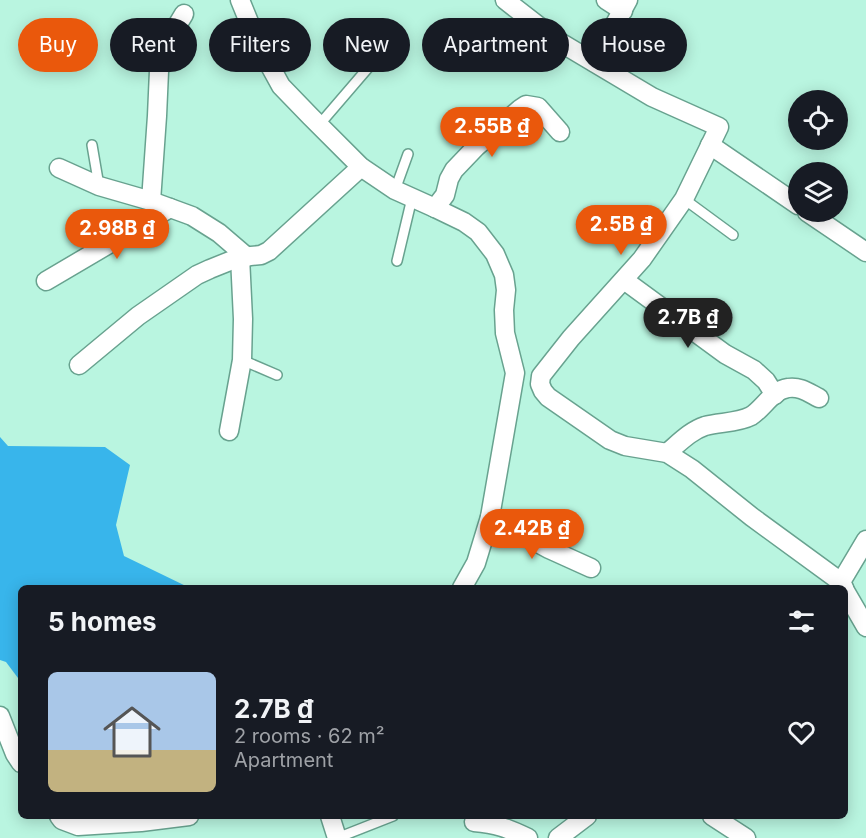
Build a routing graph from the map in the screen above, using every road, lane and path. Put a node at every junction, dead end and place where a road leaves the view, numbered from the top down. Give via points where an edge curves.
1 (240, 0) edge
2 (505, 0) edge
3 (606, 0) edge
4 (625, 5) edge
5 (184, 15) dead end
6 (581, 54) edge
7 (365, 72) edge
8 (611, 72) edge
9 (319, 125) junction
10 (560, 132) dead end
11 (92, 145) dead end
12 (710, 145) junction
13 (408, 154) dead end
14 (361, 167) junction
15 (59, 168) dead end
16 (99, 186) junction
17 (395, 190) junction
18 (412, 198) junction
19 (788, 198) edge
20 (684, 199) junction
21 (151, 201) junction
22 (170, 208) junction
23 (435, 208) junction
24 (822, 222) edge
25 (733, 235) dead end
26 (866, 252) edge
27 (244, 257) junction
28 (397, 261) dead end
29 (624, 280) junction
30 (46, 281) dead end
31 (242, 360) junction
32 (79, 364) dead end
33 (515, 374) junction
34 (277, 375) dead end
35 (541, 376) junction
36 (775, 395) junction
37 (819, 398) dead end
38 (229, 431) dead end
39 (667, 453) junction
40 (490, 517) junction
41 (866, 540) edge
42 (591, 568) dead end
43 (464, 585) edge
44 (842, 585) edge
45 (844, 585) edge
46 (848, 595) edge
47 (866, 627) edge
48 (0, 716) edge
49 (18, 758) edge
50 (61, 819) edge
51 (165, 819) edge
52 (331, 819) edge
53 (385, 819) edge
54 (583, 819) edge
55 (717, 819) edge
56 (474, 822) dead end
57 (337, 838) edge
58 (528, 838) edge
59 (558, 838) edge
60 (746, 838) edge

1 - 9 street via 281,86
2 - 6 street
3 - 4 street
5 - 21 street via 169,39 159,71
7 - 9 lane
8 - 12 street via 652,97 719,127
9 - 14 street
10 - 23 street via 538,107 526,105 454,170 445,195
11 - 16 lane
12 - 19 street
12 - 20 street
13 - 17 lane
14 - 17 street
14 - 27 street via 269,251
15 - 16 street
16 - 21 street
17 - 18 street
18 - 23 street
18 - 28 lane
20 - 25 lane
20 - 29 street
21 - 22 street
22 - 27 street via 219,233
22 - 30 street
23 - 33 street via 478,232 495,254 504,275 505,333
24 - 26 street
27 - 31 street
27 - 32 street via 197,275
29 - 35 street
29 - 36 street via 754,370
31 - 34 lane
31 - 38 street
33 - 35 street
33 - 40 street
35 - 39 street via 540,384 548,397 610,440
36 - 37 street via 790,387
36 - 39 street via 748,418 692,431
39 - 44 street
40 - 42 street
40 - 43 street via 476,563
41 - 45 street
46 - 47 street
48 - 49 street
50 - 51 street via 78,826
52 - 57 street
53 - 57 lane
54 - 59 street
55 - 60 street
56 - 58 street via 507,827

